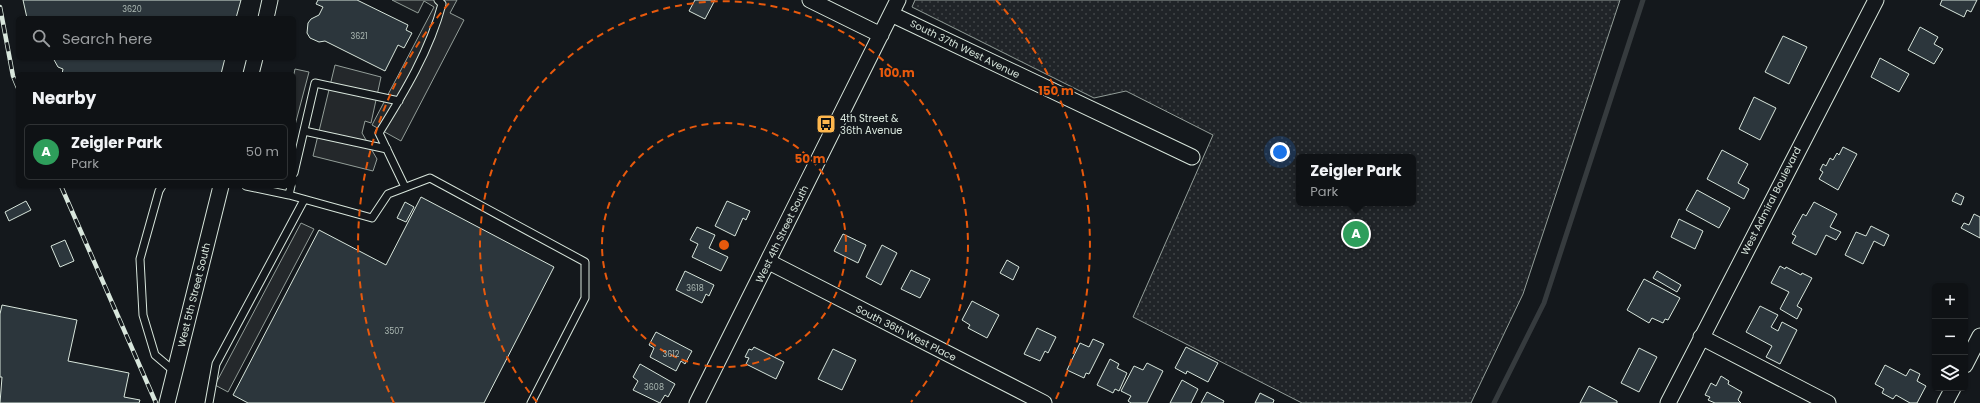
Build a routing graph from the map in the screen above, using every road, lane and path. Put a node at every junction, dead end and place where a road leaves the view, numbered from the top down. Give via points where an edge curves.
1 (270, 0) edge
2 (438, 0) edge
3 (810, 0) edge
4 (898, 0) edge
5 (1876, 0) edge
6 (891, 14) junction
7 (266, 16) edge
8 (881, 35) junction
9 (254, 60) edge
10 (252, 72) edge
11 (399, 101) junction
12 (304, 131) junction
13 (387, 149) junction
14 (1192, 157) dead end
15 (296, 165) edge
16 (405, 187) junction
17 (161, 188) edge
18 (221, 188) edge
19 (256, 188) edge
20 (291, 188) edge
21 (289, 195) junction
22 (304, 200) junction
23 (769, 262) junction
24 (1980, 336) edge
25 (1701, 337) junction
26 (1968, 359) edge
27 (175, 372) junction
28 (1951, 391) edge
29 (170, 401) edge
30 (209, 403) edge
31 (531, 403) edge
32 (697, 403) edge
33 (1044, 403) edge
34 (1668, 403) edge
35 (1828, 403) edge
36 (1945, 403) edge

1 - 7 street
2 - 11 lane via 442,4 436,29
3 - 8 street
4 - 6 street, West 4th Street South
5 - 25 street, West Admiral Boulevard
6 - 8 street, West 4th Street South
6 - 14 street, South 37th West Avenue
8 - 23 street, West 4th Street South
9 - 10 street
11 - 12 lane via 315,83
11 - 13 lane via 379,133
12 - 13 lane
12 - 15 lane
13 - 16 lane
16 - 22 lane via 388,194 372,218
16 - 31 lane via 430,178 585,262 585,298
17 - 27 lane via 140,259 143,315 155,355
18 - 27 street, West 5th Street South
19 - 21 lane
20 - 21 lane
21 - 22 lane
22 - 30 lane via 216,364
23 - 32 street, West 4th Street South
23 - 33 street, South 36th West Place
24 - 26 street
25 - 34 street, West Admiral Boulevard
25 - 35 street
27 - 29 street, West 5th Street South
28 - 36 street

